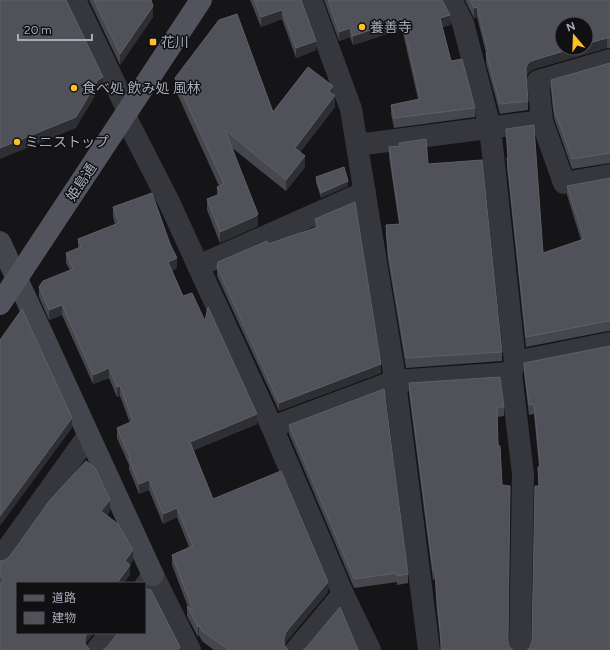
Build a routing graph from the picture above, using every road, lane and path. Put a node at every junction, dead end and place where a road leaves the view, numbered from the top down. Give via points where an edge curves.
1 (75, 0) edge
2 (201, 0) edge
3 (311, 0) edge
4 (451, 0) edge
5 (610, 60) edge
6 (127, 114) junction
7 (542, 121) junction
8 (490, 127) junction
9 (357, 145) junction
10 (610, 175) edge
11 (364, 192) junction
12 (0, 242) edge
13 (198, 266) junction
14 (17, 278) junction
15 (0, 304) edge
16 (610, 343) edge
17 (513, 367) junction
18 (395, 381) junction
19 (272, 427) junction
20 (88, 436) junction
21 (0, 559) edge
22 (149, 580) edge
23 (343, 594) junction
24 (109, 634) edge
25 (97, 650) edge
26 (190, 650) edge
27 (296, 650) edge
28 (370, 650) edge
29 (429, 650) edge
30 (520, 650) edge

1 - 6 street
2 - 6 main road, 姫島通
3 - 9 street via 351,109
4 - 8 street via 463,23
5 - 7 street via 538,81
6 - 13 street
6 - 14 main road, 姫島通
7 - 8 street
7 - 10 street via 564,183
8 - 9 street
8 - 17 street
9 - 11 street
11 - 13 street
11 - 18 street
12 - 14 street
13 - 19 street
14 - 15 main road, 姫島通
14 - 20 street
16 - 17 street
17 - 18 street
17 - 30 street via 523,474
18 - 19 street
18 - 29 street
19 - 23 street
20 - 21 street
20 - 22 street
22 - 26 street
23 - 27 street
23 - 28 street
24 - 25 street

